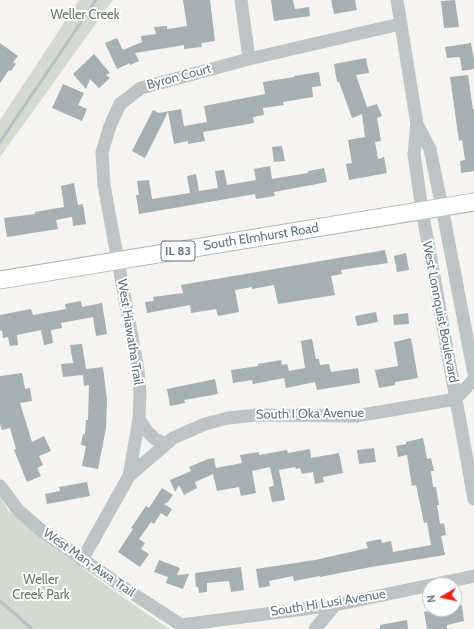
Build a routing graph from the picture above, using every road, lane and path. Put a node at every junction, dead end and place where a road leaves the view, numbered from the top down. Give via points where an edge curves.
1 (241, 0) edge
2 (397, 0) edge
3 (400, 24) junction
4 (249, 59) junction
5 (416, 124) junction
6 (474, 202) edge
7 (442, 207) junction
8 (422, 210) junction
9 (119, 260) junction
10 (0, 280) edge
11 (474, 374) edge
12 (474, 379) edge
13 (456, 399) junction
14 (139, 419) junction
15 (166, 444) junction
16 (129, 476) junction
17 (0, 486) edge
18 (474, 499) edge
19 (82, 560) junction
20 (474, 576) edge
21 (335, 605) junction
22 (184, 627) edge
23 (315, 629) edge

1 - 4 street
2 - 3 street, West Lonnquist Boulevard
3 - 4 street, Byron Court
3 - 5 street, West Lonnquist Boulevard
4 - 9 street, Byron Court via 141,88 120,104 102,152 104,185
5 - 7 street, West Lonnquist Boulevard via 430,149
5 - 8 street, West Lonnquist Boulevard via 414,154
6 - 7 main road, South Elmhurst Road / IL 83
7 - 8 main road, South Elmhurst Road / IL 83
7 - 11 street, West Lonnquist Boulevard
8 - 9 main road, South Elmhurst Road / IL 83
8 - 13 street, West Lonnquist Boulevard
9 - 10 main road, South Elmhurst Road / IL 83
9 - 14 street, West Hiawatha Trail via 138,370
12 - 13 street
13 - 15 street, South I Oka Avenue via 356,416 257,415 228,418 205,424 173,438
13 - 18 street, West Lonnquist Boulevard
14 - 15 street via 155,439
14 - 16 street, West Hiawatha Trail
15 - 16 street, South I Oka Avenue
16 - 19 street, West Hiawatha Trail
17 - 19 street, West Man-Awa Trail via 18,510
19 - 22 street, West Man-Awa Trail
20 - 21 street, South Hi Lusi Avenue
21 - 22 street, South Hi Lusi Avenue
21 - 23 street

